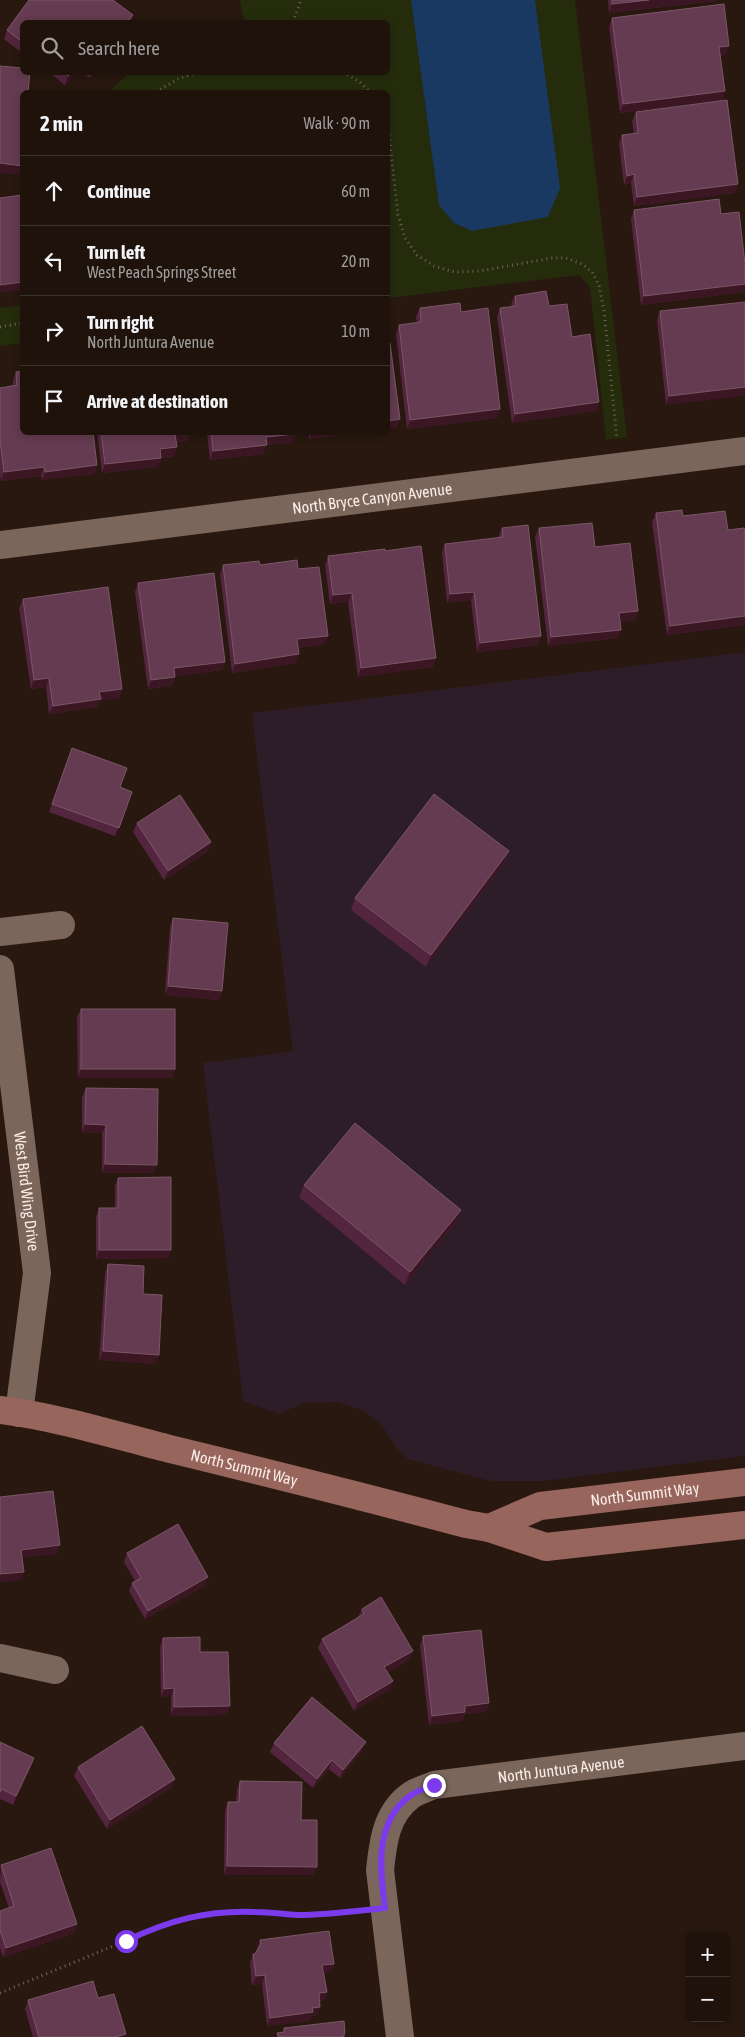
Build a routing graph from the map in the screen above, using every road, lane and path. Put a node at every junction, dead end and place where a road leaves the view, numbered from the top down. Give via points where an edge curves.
1 (302, 0) edge
2 (294, 20) edge
3 (190, 75) edge
4 (348, 75) edge
5 (159, 90) edge
6 (368, 90) edge
7 (390, 143) edge
8 (20, 323) edge
9 (0, 327) edge
10 (745, 451) edge
11 (620, 467) junction
12 (0, 545) edge
13 (61, 925) dead end
14 (0, 932) edge
15 (0, 969) edge
16 (9, 1411) edge
17 (745, 1482) edge
18 (745, 1525) edge
19 (489, 1528) junction
20 (0, 1658) edge
21 (55, 1670) dead end
22 (745, 1746) edge
23 (385, 1908) junction
24 (0, 1993) edge
25 (400, 2037) edge

1 - 2 path
3 - 5 path
4 - 6 path
7 - 11 path via 398,215 404,238 417,255 434,266 455,272 480,271 566,258 592,272 599,285 604,311
8 - 9 path
10 - 11 street, North Bryce Canyon Avenue
11 - 12 street, North Bryce Canyon Avenue
13 - 14 street
15 - 16 street, West Bird Wing Drive via 37,1273
16 - 19 street, North Summit Way
17 - 19 street, North Summit Way via 540,1506
18 - 19 street, North Summit Way via 546,1547
20 - 21 street
22 - 23 street, North Juntura Avenue via 434,1785 410,1796 389,1819 380,1870
23 - 24 path via 313,1914 214,1913 176,1920
23 - 25 street

